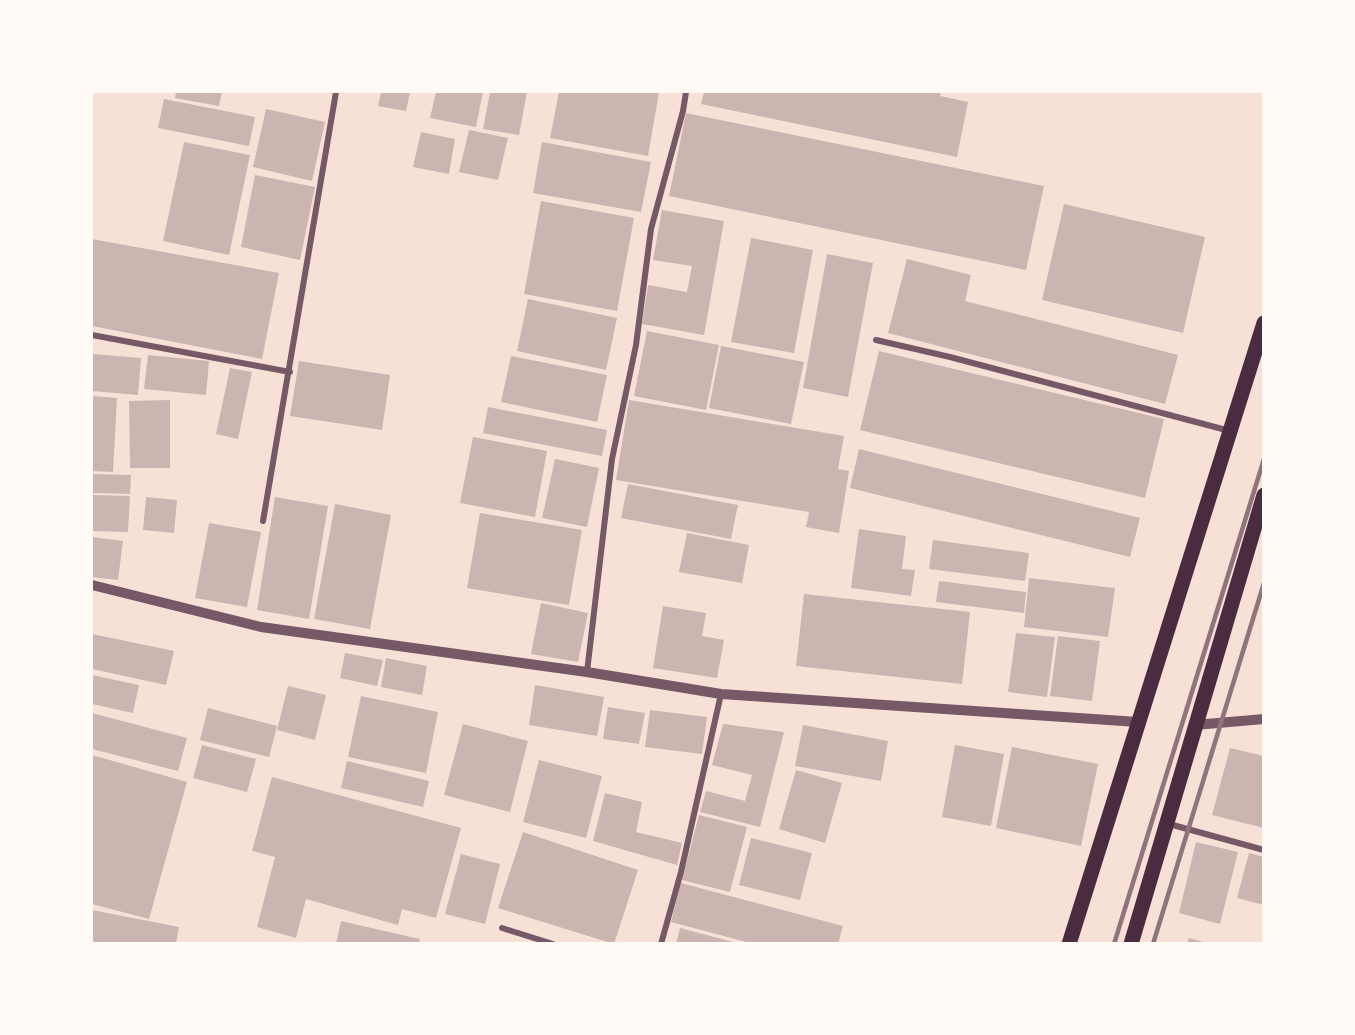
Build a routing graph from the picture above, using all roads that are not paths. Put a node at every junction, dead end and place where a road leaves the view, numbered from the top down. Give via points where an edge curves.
1 (336, 92) edge
2 (686, 92) edge
3 (1263, 323) edge
4 (92, 335) edge
5 (876, 340) dead end
6 (290, 372) junction
7 (1230, 431) junction
8 (1263, 495) edge
9 (263, 521) dead end
10 (92, 585) edge
11 (587, 672) junction
12 (721, 694) junction
13 (1263, 719) edge
14 (1138, 722) junction
15 (1195, 725) junction
16 (1166, 823) junction
17 (1263, 850) edge
18 (502, 928) dead end
19 (553, 944) edge
20 (661, 944) edge
21 (1069, 944) edge
22 (1131, 944) edge

1 - 6 street
2 - 11 street via 651,229 636,345 612,459
3 - 7 main road
4 - 6 street
5 - 7 street
6 - 9 street
7 - 14 main road
8 - 15 main road
10 - 11 street via 261,627
11 - 12 street
12 - 14 street
12 - 20 street
13 - 15 street
14 - 21 main road
15 - 16 main road
16 - 17 street
16 - 22 main road
18 - 19 street

